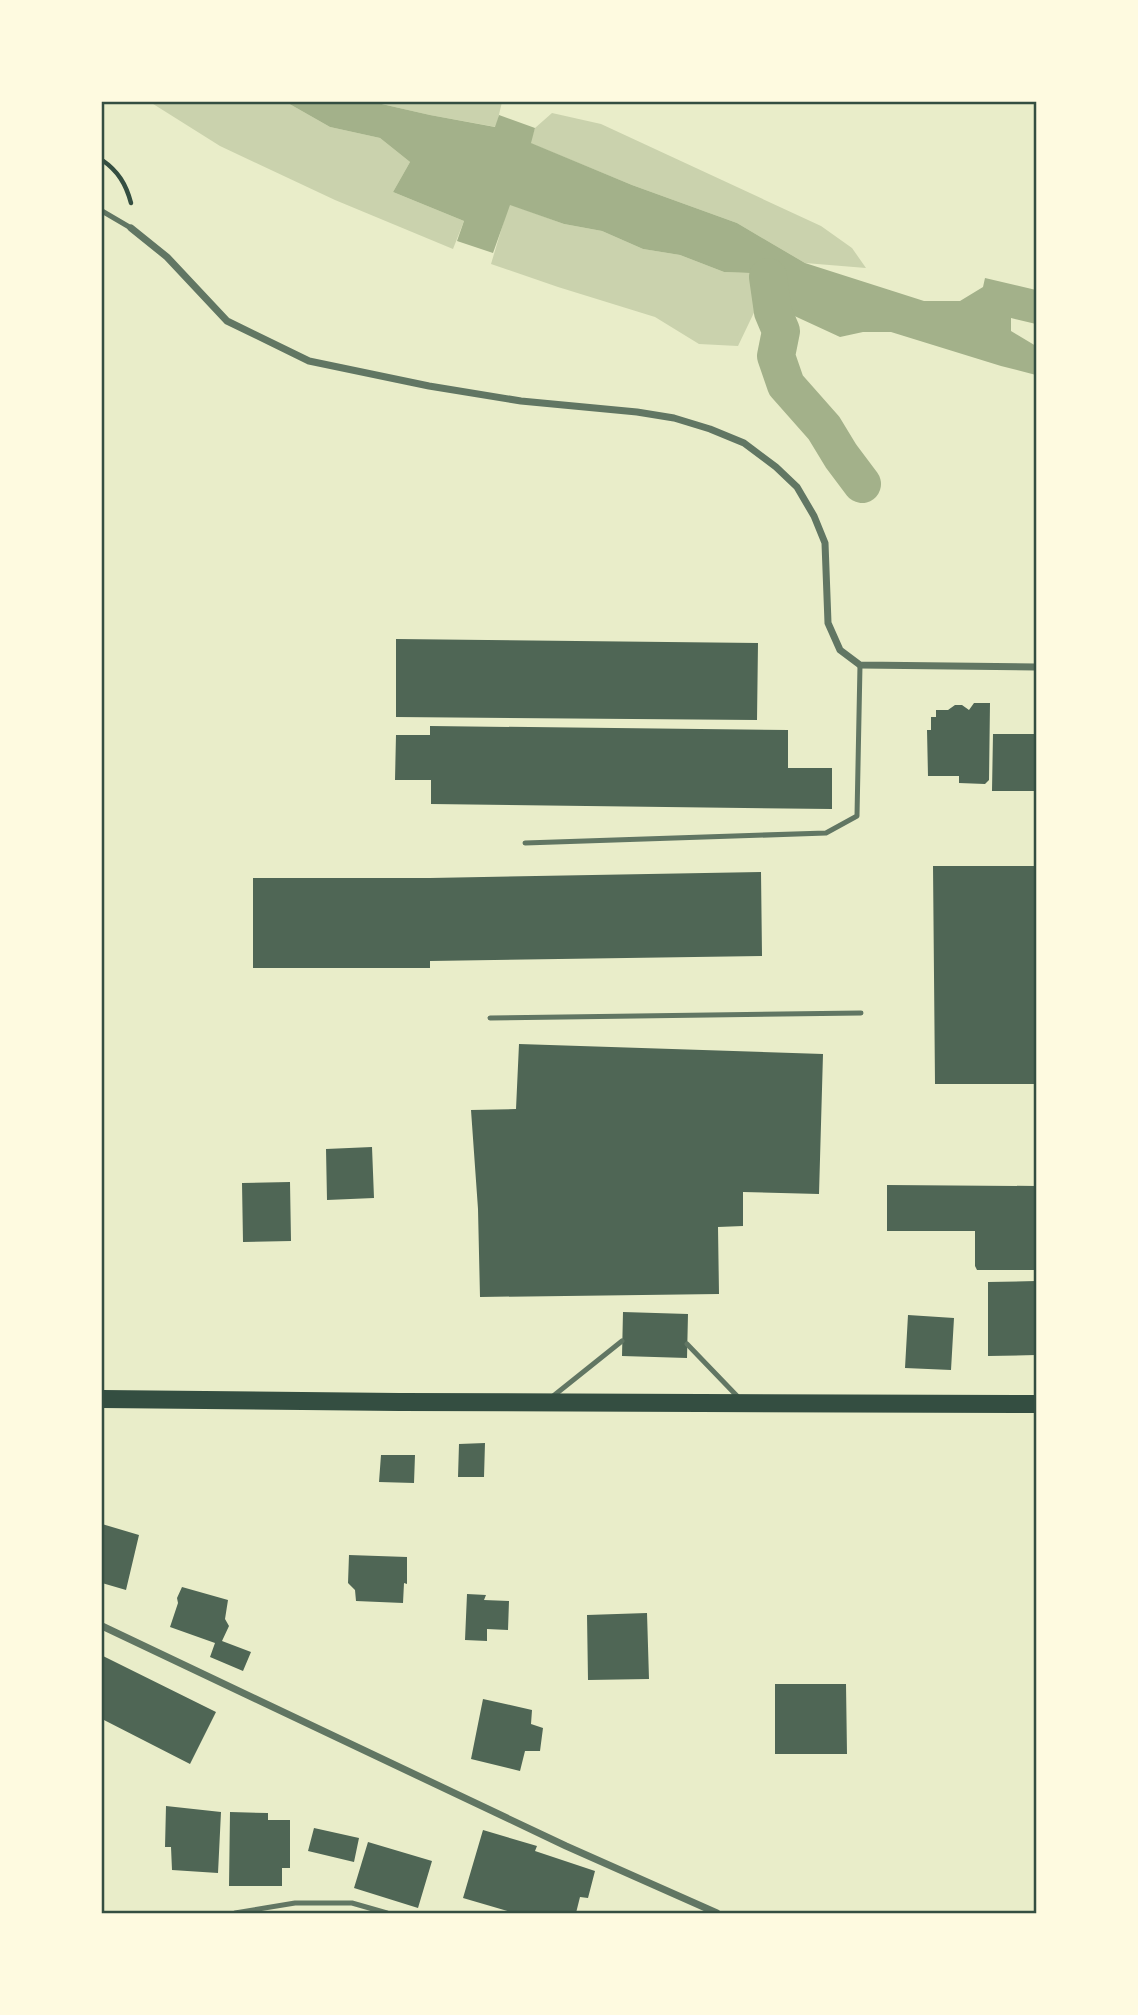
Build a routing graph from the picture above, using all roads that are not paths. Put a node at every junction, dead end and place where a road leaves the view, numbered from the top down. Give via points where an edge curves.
1 (102, 211) edge
2 (131, 228) joint
3 (860, 665) junction
4 (1037, 667) edge
5 (525, 843) dead end
6 (861, 1013) dead end
7 (490, 1018) dead end
8 (622, 1341) dead end
9 (687, 1344) dead end
10 (102, 1399) edge
11 (546, 1402) junction
12 (744, 1404) junction
13 (1037, 1404) edge
14 (102, 1626) edge
15 (235, 1913) edge
16 (387, 1913) edge
17 (717, 1913) edge

1 - 2 lane
2 - 3 street via 167,257 227,321 309,361 521,401 674,418 744,443 797,487 814,516 825,543 828,623 840,650
3 - 4 street
3 - 5 lane via 858,816 826,834
6 - 7 lane
8 - 11 lane
9 - 12 lane
10 - 11 main road
11 - 12 main road
12 - 13 main road
14 - 17 street
15 - 16 lane via 295,1903 352,1903

